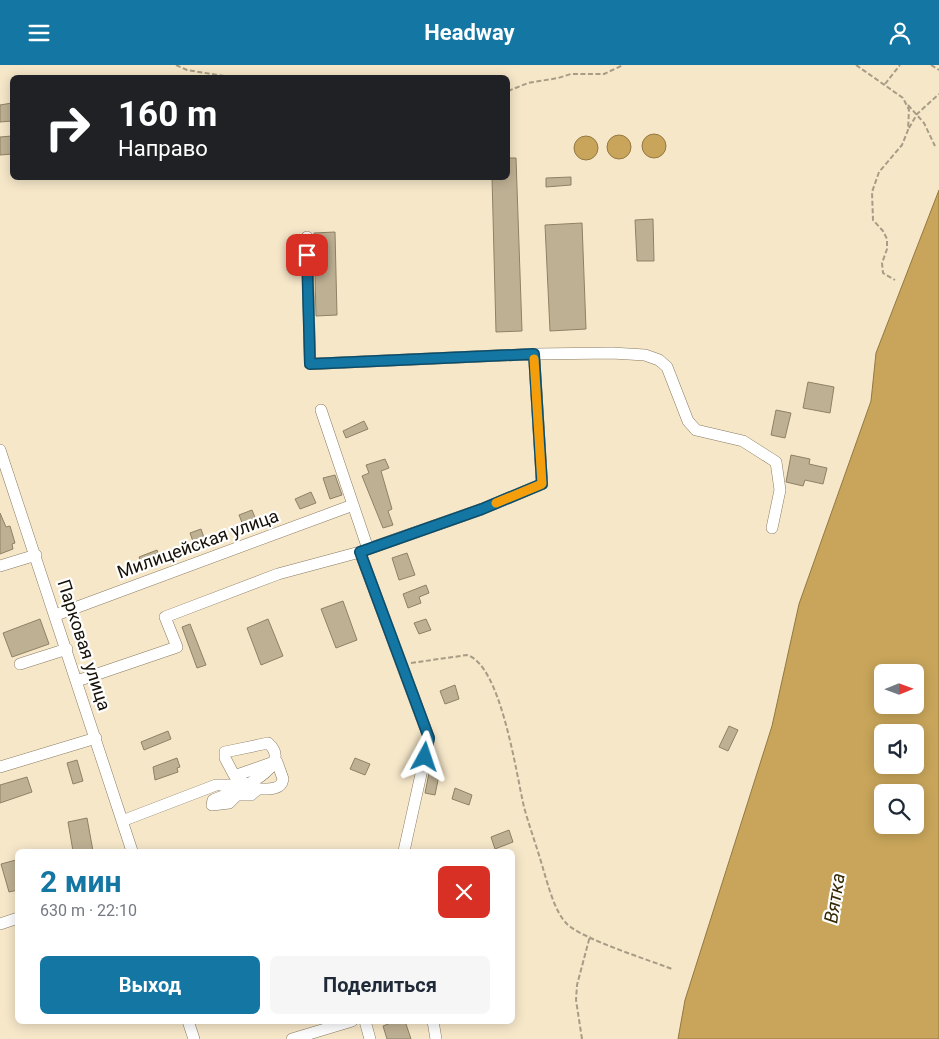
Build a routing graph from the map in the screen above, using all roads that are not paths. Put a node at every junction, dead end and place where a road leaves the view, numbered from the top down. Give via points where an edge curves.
1 (307, 237) dead end
2 (534, 354) junction
3 (321, 410) dead end
4 (0, 450) edge
5 (352, 505) junction
6 (772, 528) dead end
7 (364, 551) junction
8 (36, 555) junction
9 (0, 566) edge
10 (56, 615) junction
11 (67, 649) junction
12 (20, 664) dead end
13 (77, 681) junction
14 (96, 738) junction
15 (277, 764) junction
16 (0, 767) edge
17 (232, 775) junction
18 (260, 775) junction
19 (216, 785) junction
20 (122, 821) junction
21 (131, 849) edge
22 (404, 849) edge
23 (15, 919) edge
24 (0, 923) edge
25 (189, 1024) edge
26 (342, 1024) edge
27 (367, 1024) edge
28 (434, 1024) edge
29 (194, 1039) edge
30 (292, 1039) edge
31 (370, 1039) edge
32 (436, 1039) edge

1 - 2 street via 310,364
2 - 6 street via 612,353 645,355 659,360 667,367 688,421 696,430 743,441 776,462 780,490
2 - 7 street via 542,484
3 - 5 street
4 - 8 street, Парковая улица
5 - 7 street
5 - 10 street, Милицейская улица
7 - 13 street via 278,574 165,617 177,647
7 - 22 street via 429,738
8 - 9 street
8 - 10 street, Парковая улица
10 - 11 street, Парковая улица
11 - 12 street
11 - 13 street, Парковая улица
13 - 14 street, Парковая улица
14 - 16 street
14 - 20 street, Парковая улица
15 - 17 street
15 - 17 street via 270,744 231,750 224,755
15 - 18 street
15 - 18 street via 283,782 280,786 258,789 251,795 237,795 228,803 212,805 213,800 241,789
17 - 18 street
17 - 19 street
17 - 19 street
19 - 20 street
20 - 21 street, Парковая улица
23 - 24 street
25 - 29 street
26 - 30 street
27 - 31 street
28 - 32 street

